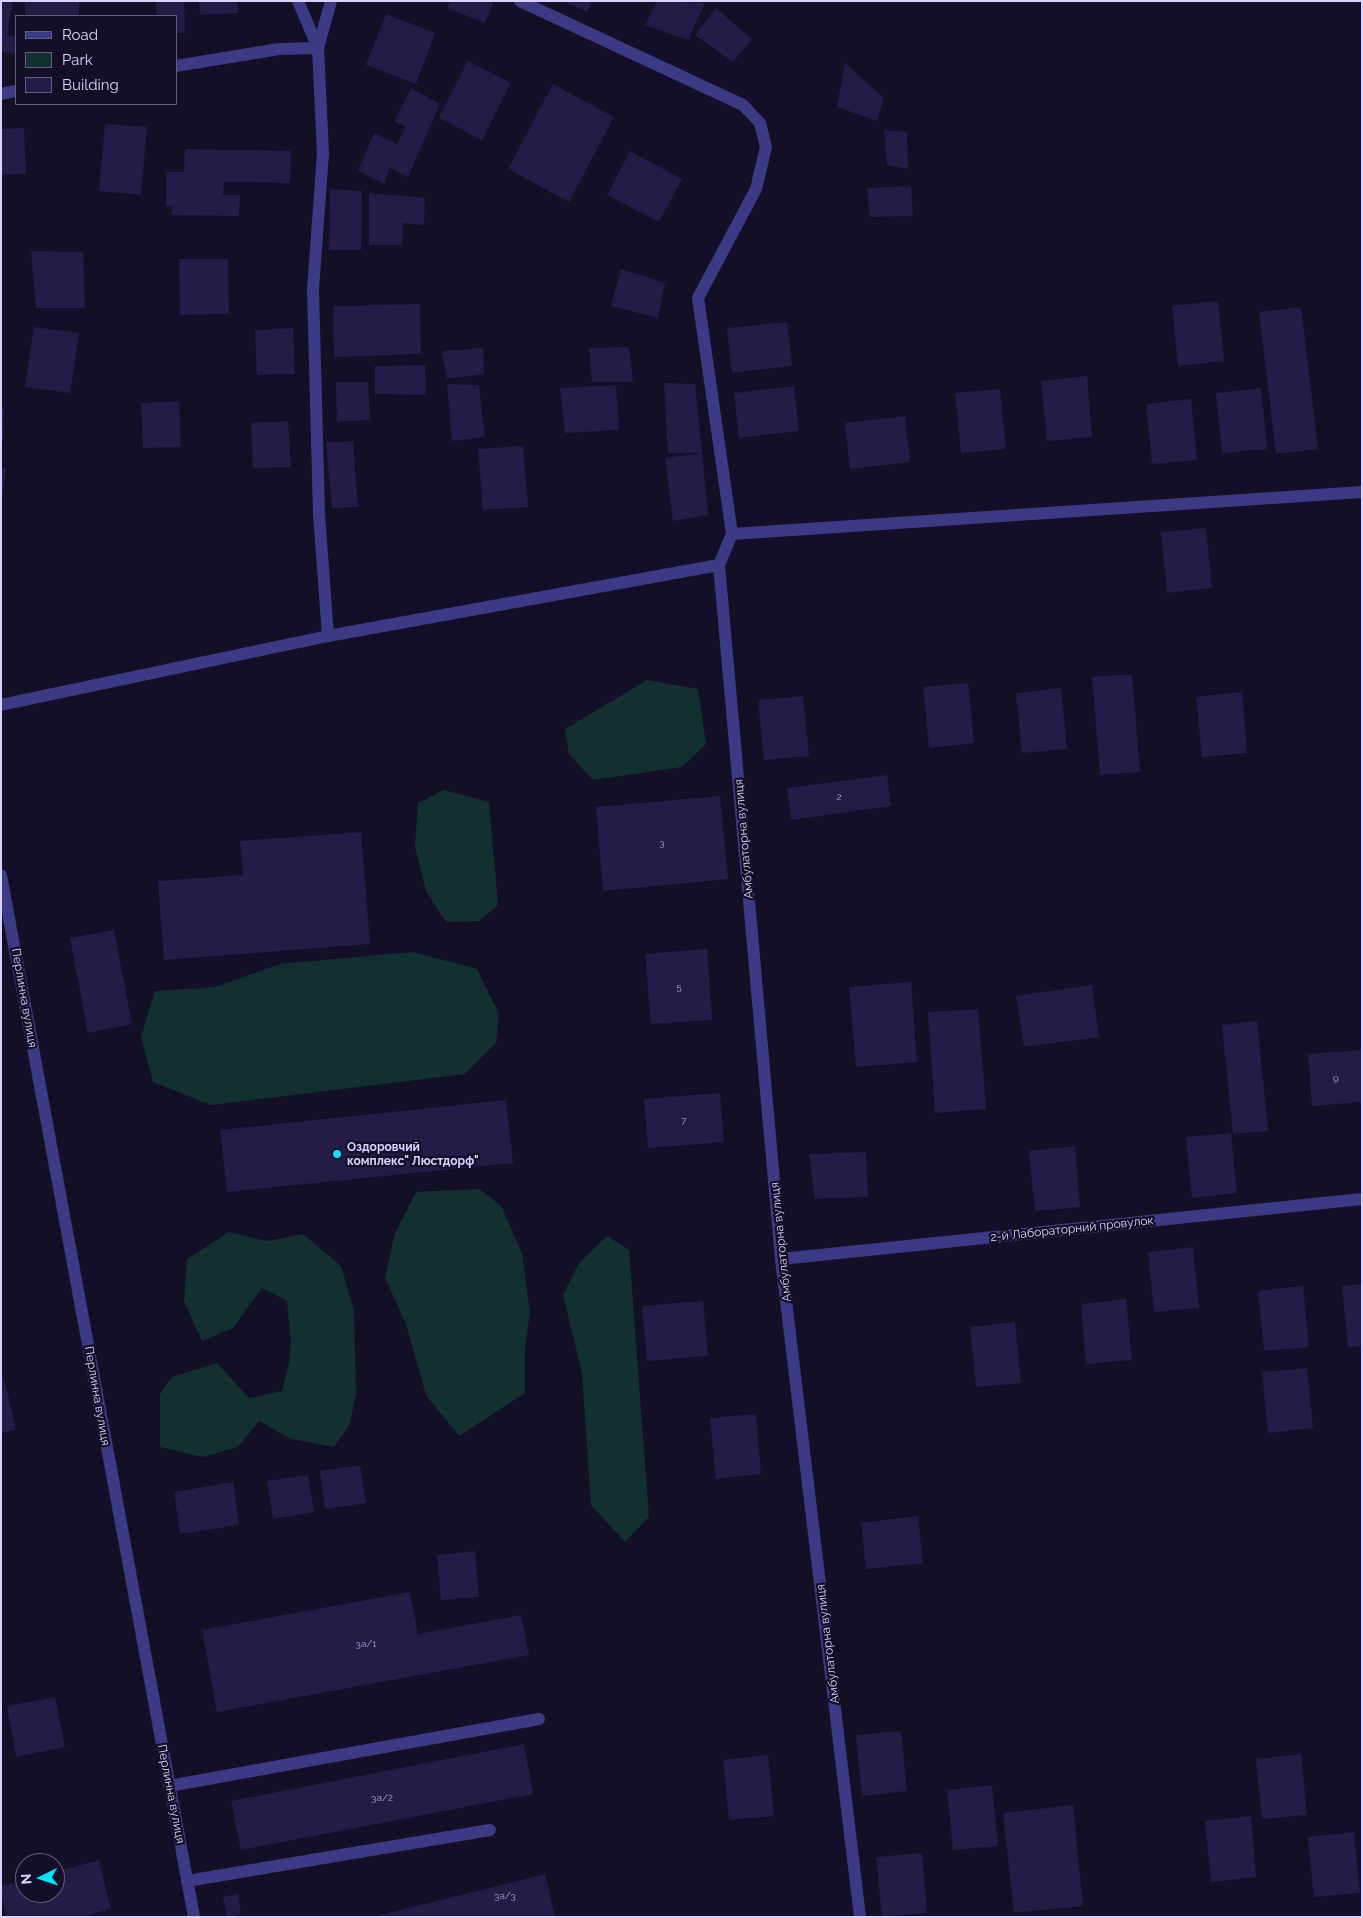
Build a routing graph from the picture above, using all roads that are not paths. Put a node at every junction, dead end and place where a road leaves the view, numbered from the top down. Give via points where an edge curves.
1 (298, 1) edge
2 (331, 1) edge
3 (520, 1) edge
4 (318, 48) junction
5 (178, 66) edge
6 (15, 91) edge
7 (1, 94) edge
8 (1362, 492) edge
9 (732, 534) junction
10 (719, 566) junction
11 (328, 636) junction
12 (1, 705) edge
13 (1, 875) edge
14 (1362, 1199) edge
15 (781, 1259) junction
16 (539, 1719) dead end
17 (169, 1786) junction
18 (490, 1830) dead end
19 (187, 1881) junction
20 (194, 1917) edge
21 (860, 1917) edge

1 - 4 street
2 - 4 street
3 - 9 street via 743,105 760,123 766,148 756,189 698,298
4 - 5 street via 279,49
4 - 11 street via 323,154 313,289 318,514
6 - 7 street
8 - 9 street
9 - 10 street
10 - 11 street
10 - 15 street, Амбулаторна вулиця
11 - 12 street
13 - 17 street, Перлинна вулиця
14 - 15 street, 2-й Лабораторний провулок
15 - 21 street, Амбулаторна вулиця
16 - 17 street
17 - 19 street, Перлинна вулиця
18 - 19 street
19 - 20 street, Перлинна вулиця

